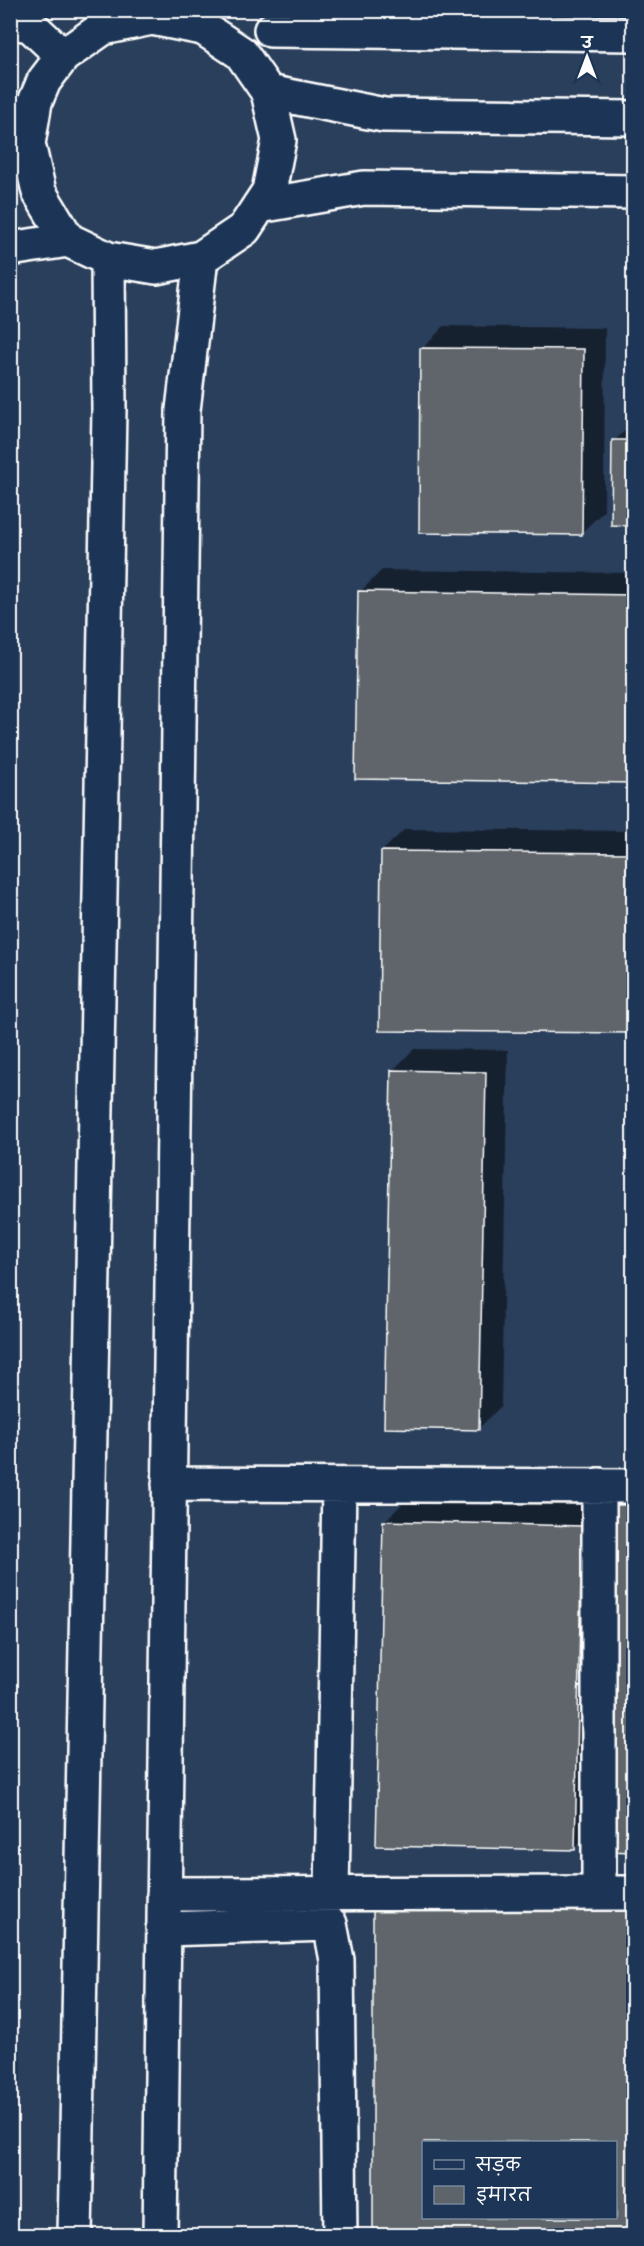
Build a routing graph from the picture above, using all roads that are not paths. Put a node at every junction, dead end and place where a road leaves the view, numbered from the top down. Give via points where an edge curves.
1 (465, 10) edge
2 (117, 18) edge
3 (24, 19) edge
4 (203, 19) edge
5 (273, 20) edge
6 (406, 32) junction
7 (633, 34) edge
8 (241, 53) junction
9 (63, 56) junction
10 (44, 81) junction
11 (10, 87) edge
12 (268, 92) junction
13 (633, 118) edge
14 (25, 190) edge
15 (633, 192) edge
16 (259, 206) junction
17 (68, 240) junction
18 (10, 249) edge
19 (201, 258) junction
20 (108, 259) junction
21 (170, 1484) junction
22 (339, 1485) junction
23 (599, 1485) junction
24 (633, 1486) edge
25 (599, 1893) junction
26 (633, 1893) edge
27 (164, 1894) junction
28 (332, 1894) junction
29 (164, 1929) junction
30 (75, 2235) edge
31 (160, 2235) edge
32 (339, 2235) edge

1 - 6 street
2 - 4 street
2 - 9 street
3 - 9 street
4 - 8 street
5 - 6 street
5 - 8 street
6 - 7 street
8 - 12 street
9 - 10 street
10 - 11 street
10 - 14 street via 35,102
12 - 13 street via 384,115
12 - 16 street via 279,140 269,191
14 - 17 street
15 - 16 street via 364,188
16 - 19 street via 244,229
17 - 18 street
17 - 20 street
19 - 20 street via 156,267
19 - 21 street via 183,410
20 - 30 street via 109,410
21 - 22 street
21 - 27 street
22 - 23 street
22 - 28 street
23 - 24 street
23 - 25 street
25 - 26 street
25 - 28 street
27 - 28 street
27 - 29 street
29 - 31 street
29 - 32 street via 330,1924 337,1960

